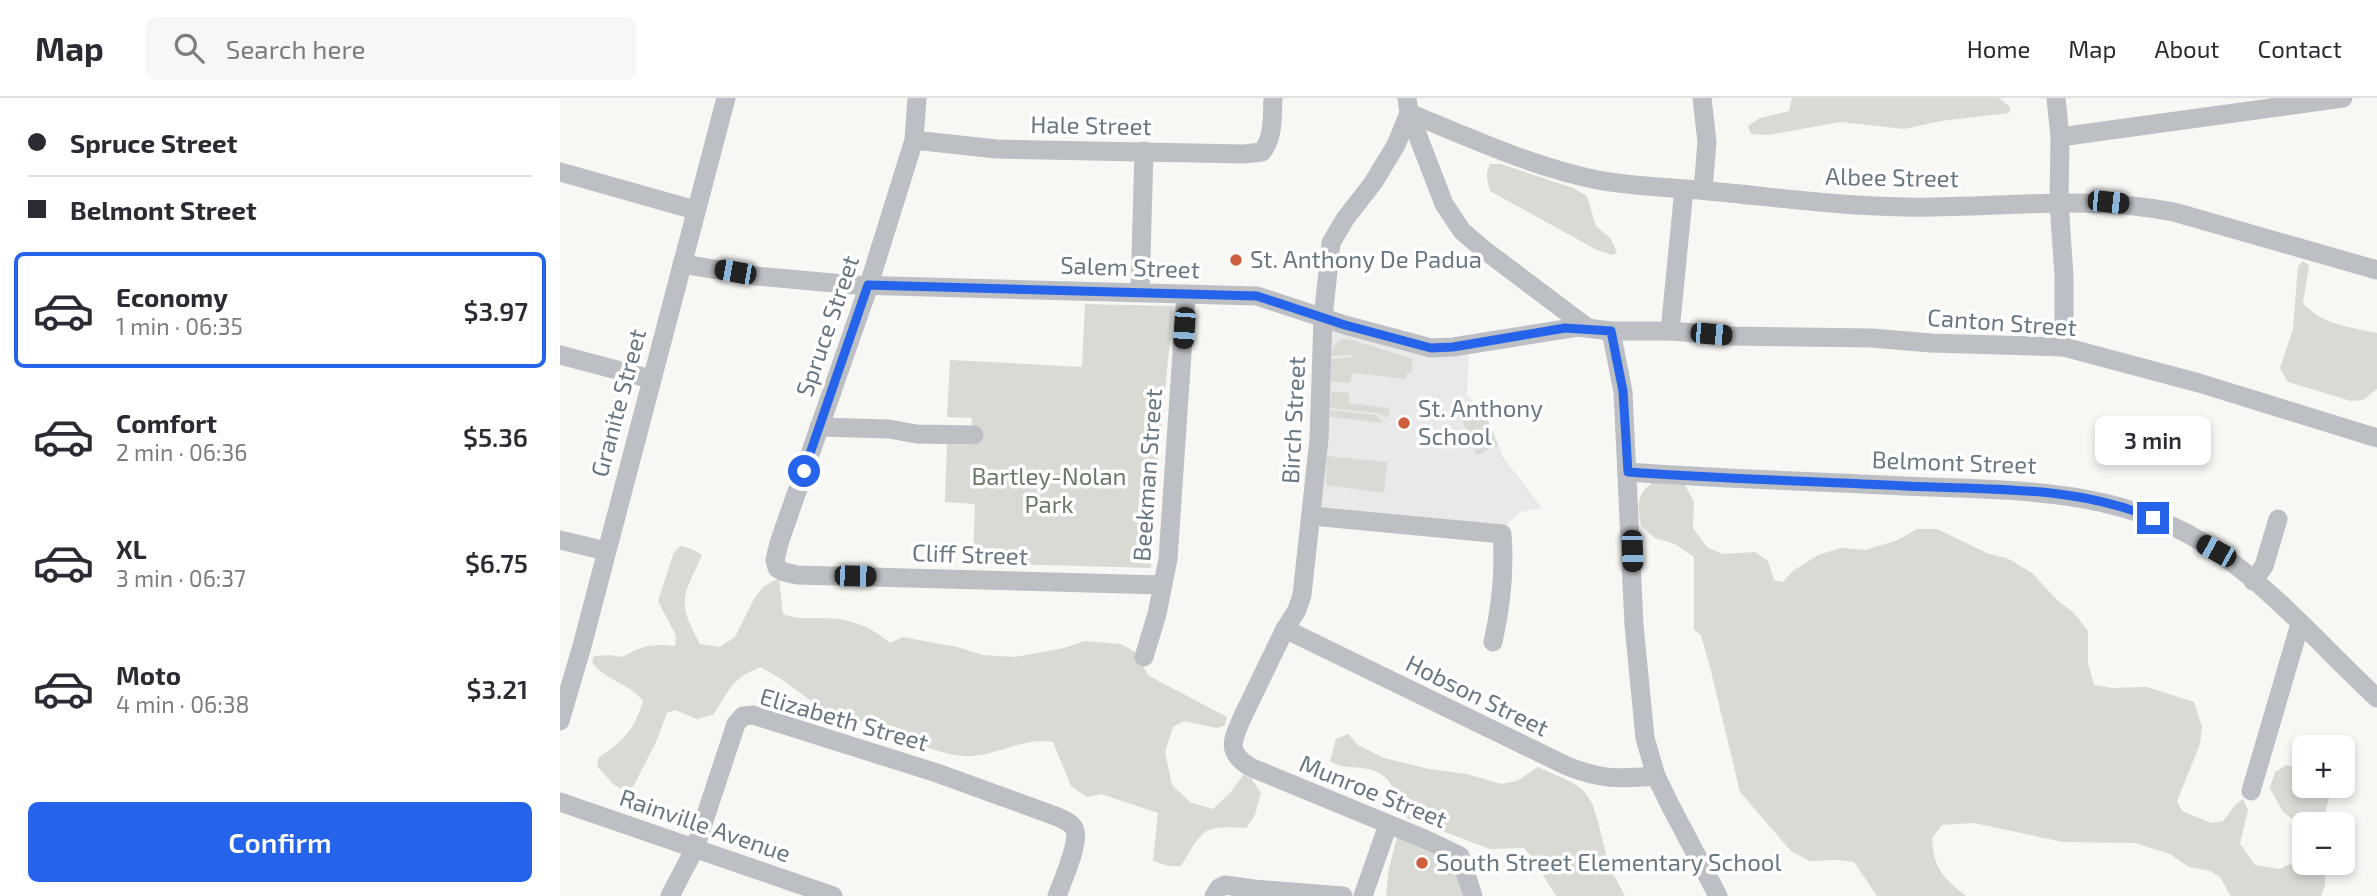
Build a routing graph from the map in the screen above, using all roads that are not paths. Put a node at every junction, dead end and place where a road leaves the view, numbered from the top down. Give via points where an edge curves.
1 (726, 98) edge
2 (917, 98) edge
3 (1273, 98) edge
4 (1702, 98) edge
5 (2056, 98) edge
6 (2343, 98) edge
7 (1408, 106) edge
8 (2060, 136) junction
9 (914, 140) junction
10 (1144, 151) junction
11 (560, 172) edge
12 (1694, 189) junction
13 (2059, 203) junction
14 (695, 210) junction
15 (682, 264) junction
16 (2377, 270) edge
17 (868, 285) junction
18 (1140, 292) junction
19 (1186, 294) junction
20 (1323, 318) junction
21 (1589, 328) junction
22 (1611, 331) junction
23 (1671, 331) junction
24 (2064, 347) junction
25 (560, 355) edge
26 (651, 379) junction
27 (819, 427) junction
28 (974, 435) dead end
29 (2377, 438) edge
30 (1628, 472) junction
31 (1312, 516) junction
32 (2278, 519) dead end
33 (560, 540) edge
34 (606, 551) junction
35 (777, 568) joint
36 (2253, 582) junction
37 (1162, 585) junction
38 (2300, 624) junction
39 (1285, 629) junction
40 (1493, 642) dead end
41 (1144, 657) dead end
42 (2377, 698) edge
43 (560, 721) edge
44 (1233, 750) joint
45 (1656, 776) junction
46 (2251, 791) dead end
47 (560, 802) edge
48 (1388, 825) junction
49 (695, 848) junction
50 (670, 896) edge
51 (833, 896) edge
52 (1057, 896) edge
53 (1214, 896) edge
54 (1343, 896) edge
55 (1363, 896) edge
56 (1473, 896) edge
57 (1718, 896) edge

1 - 14 street, Granite Street
2 - 9 street, Spruce Street
3 - 10 street, Hale Street via 1271,132 1262,152
4 - 12 street via 1707,142
5 - 8 street
6 - 8 street
7 - 12 street, Albee Street via 1511,154 1567,172 1599,180
7 - 20 street, Birch Street via 1390,155 1331,243
7 - 21 street via 1444,204 1462,231
8 - 13 street
9 - 10 street, Hale Street via 996,149
9 - 17 street, Spruce Street
10 - 18 street
11 - 14 street
12 - 13 street, Albee Street via 1905,208
12 - 23 street
13 - 16 street, Albee Street via 2108,202 2174,212
13 - 24 street
14 - 15 street, Granite Street
15 - 17 street, Salem Street via 756,276
15 - 26 street, Granite Street
17 - 18 street, Salem Street
17 - 27 street, Spruce Street
18 - 19 street, Salem Street
19 - 20 street, Salem Street via 1257,296
19 - 37 street, Beekman Street via 1168,559
20 - 21 street, Salem Street via 1431,348
20 - 31 street, Birch Street
21 - 22 street, Salem Street
22 - 23 street, Canton Street
22 - 30 street via 1623,391
23 - 24 street, Canton Street
24 - 29 street, Canton Street
25 - 26 street
26 - 34 street, Granite Street
27 - 28 street
27 - 35 street, Spruce Street via 779,544
30 - 36 street, Belmont Street via 1990,487 2094,500 2133,509 2172,526 2216,551
30 - 45 street via 1639,687 1645,738
31 - 39 street, Birch Street via 1302,595
31 - 40 street via 1502,534 1502,591
32 - 36 street via 2264,566
33 - 34 street
34 - 43 street, Granite Street
35 - 37 street, Cliff Street via 797,575
36 - 38 street, Belmont Street
37 - 41 street, Beekman Street
38 - 42 street, Belmont Street
38 - 46 street
39 - 44 street, Birch Street via 1239,725
39 - 45 street, Hobson Street via 1592,776
44 - 48 street, Munroe Street via 1250,767
45 - 57 street
47 - 49 street, Rainville Avenue
48 - 55 street
48 - 56 street, Munroe Street via 1460,856
49 - 50 street, Elizabeth Street
49 - 51 street, Rainville Avenue
49 - 52 street, Elizabeth Street via 733,731 738,720 748,715 937,773 1058,817 1074,827 1076,835
53 - 54 street via 1226,885

